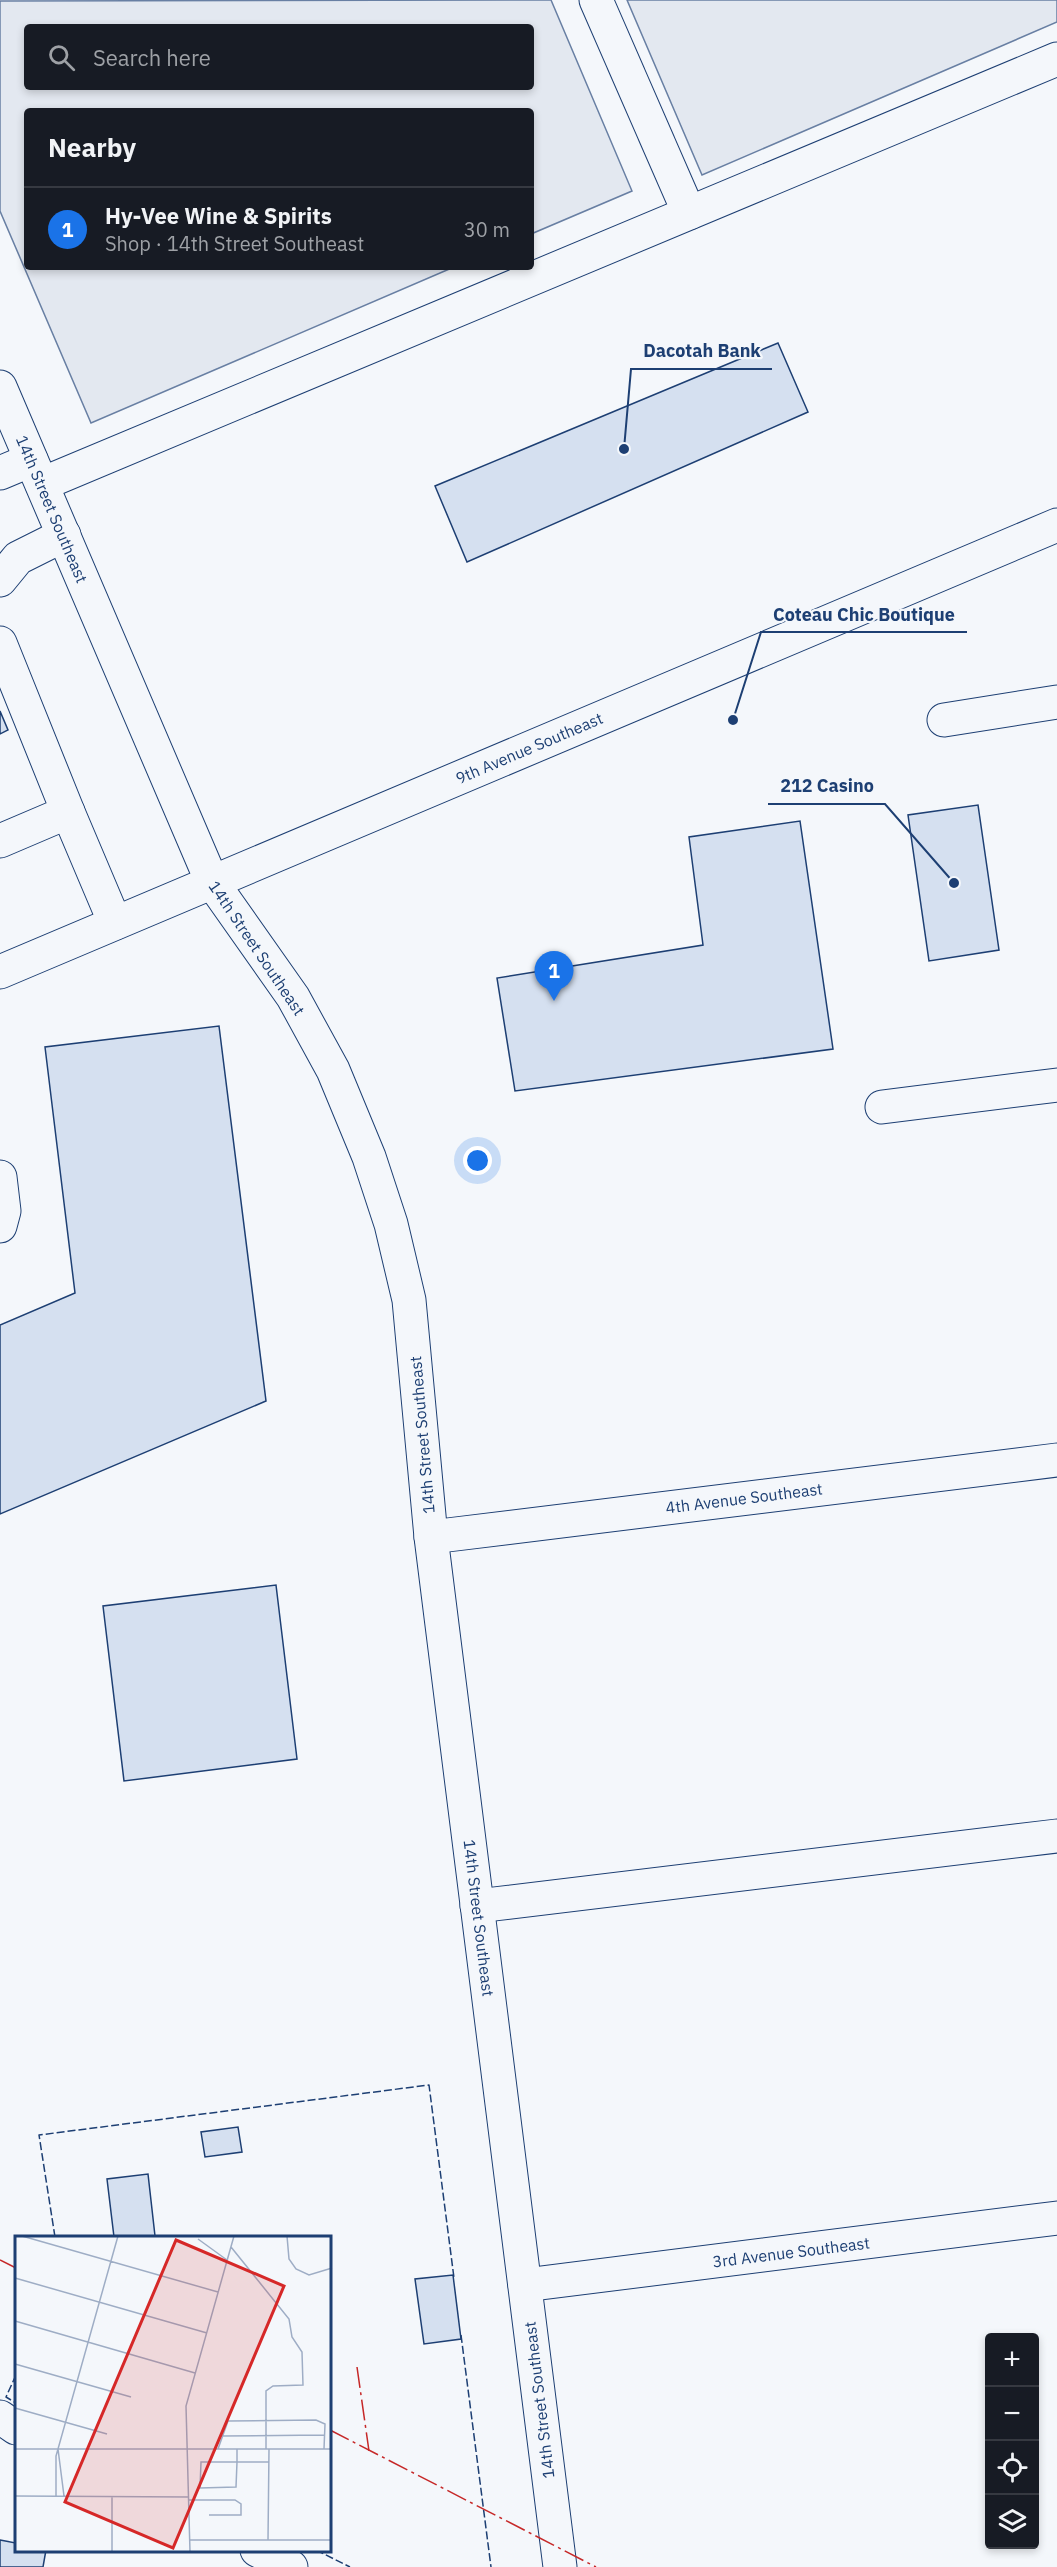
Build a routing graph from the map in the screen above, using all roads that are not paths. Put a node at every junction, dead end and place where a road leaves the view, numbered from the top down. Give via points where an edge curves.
1 (596, 0) edge
2 (1057, 59) edge
3 (689, 213) junction
4 (0, 387) edge
5 (0, 472) edge
6 (37, 472) junction
7 (1057, 525) edge
8 (64, 535) junction
9 (0, 580) edge
10 (0, 643) edge
11 (1057, 702) edge
12 (944, 720) dead end
13 (68, 812) junction
14 (0, 841) edge
15 (212, 882) junction
16 (115, 923) junction
17 (0, 972) edge
18 (1057, 1085) edge
19 (882, 1107) dead end
20 (0, 1177) edge
21 (0, 1226) edge
22 (1057, 1460) edge
23 (431, 1537) junction
24 (1057, 1836) edge
25 (477, 1906) junction
26 (1057, 2218) edge
27 (525, 2285) junction
28 (0, 2417) edge
29 (15, 2427) edge
30 (261, 2552) edge
31 (291, 2567) edge
32 (560, 2567) edge

1 - 3 street
2 - 3 street
3 - 6 street
4 - 6 street, 14th Street Southeast
5 - 6 street
6 - 8 street, 14th Street Southeast
7 - 15 street, 9th Avenue Southeast
8 - 9 street via 18,558
8 - 15 street, 14th Street Southeast
10 - 13 street
11 - 12 street
13 - 14 street
13 - 16 street
15 - 16 street, 9th Avenue Southeast
15 - 23 street, 14th Street Southeast via 293,997 333,1071 369,1157 391,1224 409,1300
16 - 17 street, 9th Avenue Southeast
18 - 19 street
20 - 21 street via 4,1212
22 - 23 street, 4th Avenue Southeast
23 - 25 street, 14th Street Southeast
24 - 25 street
25 - 27 street, 14th Street Southeast
26 - 27 street, 3rd Avenue Southeast
27 - 32 street, 14th Street Southeast
28 - 29 street
30 - 31 street

